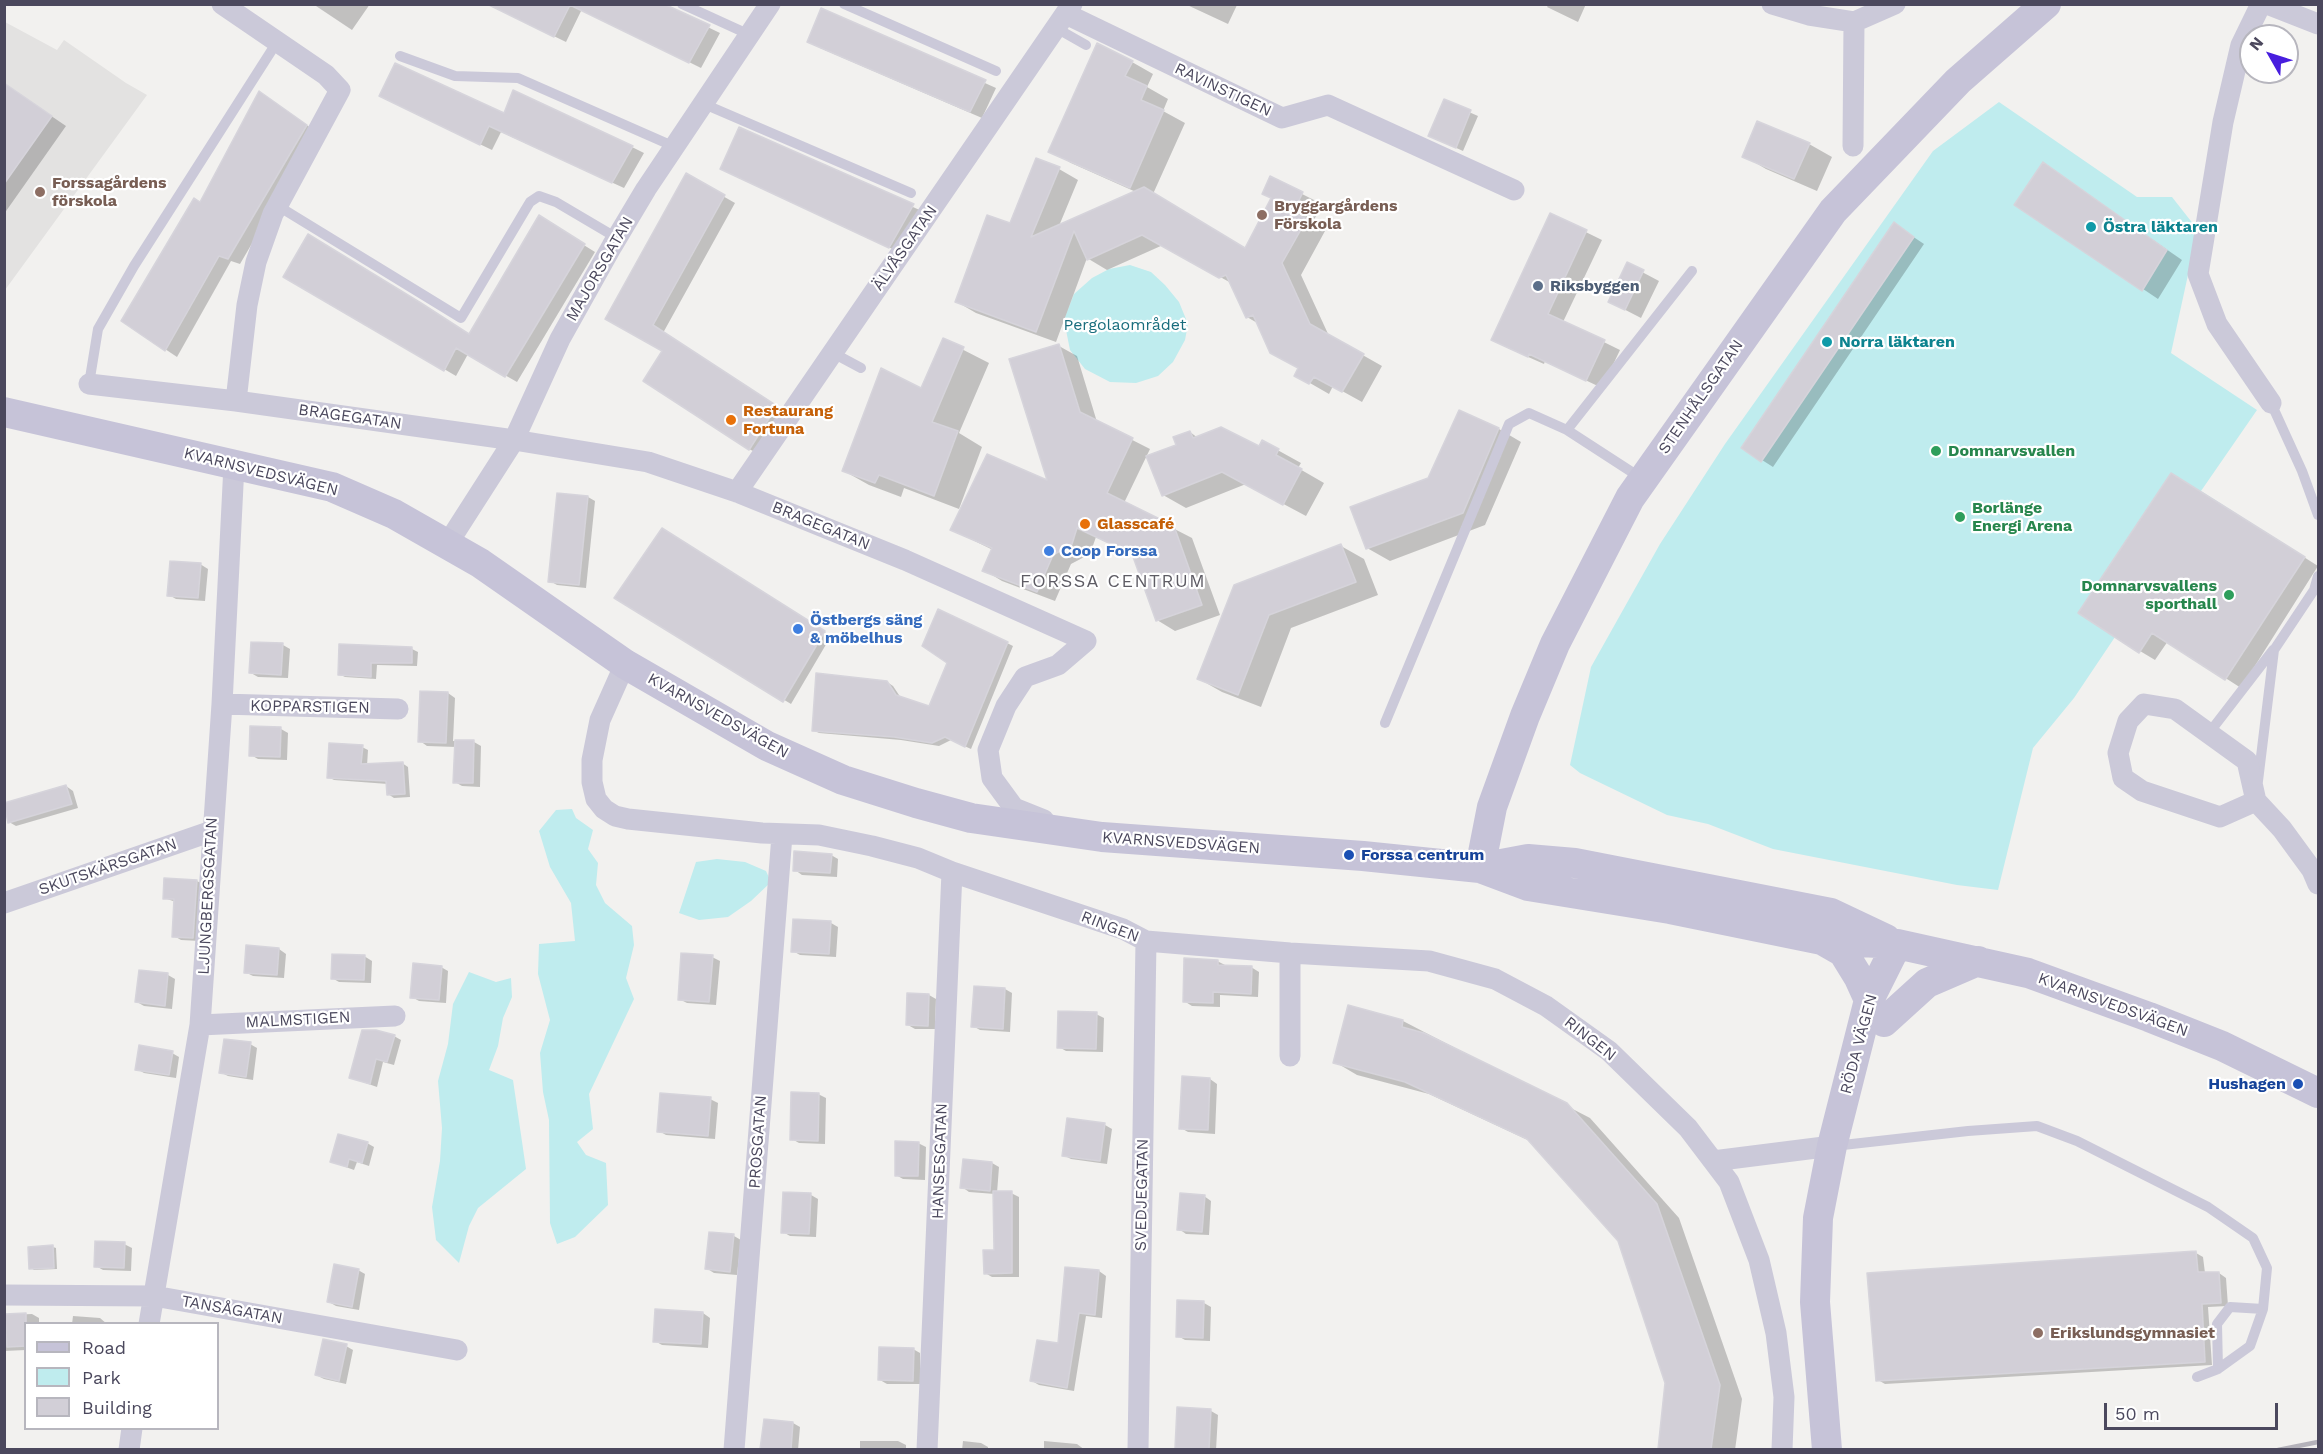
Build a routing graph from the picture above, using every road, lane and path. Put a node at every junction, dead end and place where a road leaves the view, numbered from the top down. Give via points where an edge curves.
1 (222, 4) edge
2 (682, 4) edge
3 (770, 4) edge
4 (844, 4) edge
5 (1772, 4) edge
6 (1895, 4) edge
7 (2046, 4) edge
8 (2261, 4) edge
9 (2267, 4) edge
10 (1065, 16) edge
11 (1854, 22) junction
12 (2319, 24) edge
13 (750, 34) junction
14 (277, 42) junction
15 (1086, 45) dead end
16 (400, 56) dead end
17 (996, 71) dead end
18 (704, 104) junction
19 (1853, 146) dead end
20 (675, 147) junction
21 (1514, 190) dead end
22 (911, 193) dead end
23 (278, 206) junction
24 (617, 238) junction
25 (1692, 271) dead end
26 (833, 353) junction
27 (861, 368) dead end
28 (89, 384) joint
29 (236, 401) junction
30 (2271, 403) joint
31 (4, 412) edge
32 (1567, 430) junction
33 (514, 440) junction
34 (234, 465) junction
35 (1643, 479) junction
36 (737, 492) junction
37 (2319, 515) edge
38 (448, 543) junction
39 (2319, 576) edge
40 (2274, 650) junction
41 (625, 664) junction
42 (222, 705) junction
43 (398, 709) dead end
44 (1385, 723) dead end
45 (2210, 734) junction
46 (2256, 801) junction
47 (212, 831) junction
48 (782, 835) junction
49 (1102, 837) junction
50 (1480, 868) junction
51 (952, 872) junction
52 (2319, 884) edge
53 (4, 903) edge
54 (1822, 940) junction
55 (1146, 941) junction
56 (1897, 944) junction
57 (1290, 953) junction
58 (1978, 961) junction
59 (1876, 1011) junction
60 (395, 1016) dead end
61 (200, 1025) junction
62 (1290, 1056) dead end
63 (2319, 1093) edge
64 (1833, 1146) junction
65 (1713, 1161) junction
66 (4, 1295) edge
67 (154, 1296) junction
68 (2263, 1309) junction
69 (149, 1322) edge
70 (457, 1350) dead end
71 (2218, 1369) junction
72 (2197, 1377) dead end
73 (132, 1430) edge
74 (129, 1449) edge
75 (734, 1449) edge
76 (927, 1449) edge
77 (1138, 1449) edge
78 (1782, 1449) edge
79 (1827, 1449) edge

1 - 14 street
2 - 13 lane
3 - 13 street, MAJORSGATAN
4 - 17 lane
5 - 11 street
6 - 11 street
7 - 35 street, STENHÅLSGATAN via 1959,81 1833,211
8 - 30 street via 2241,45 2225,111 2198,274 2217,324
9 - 12 street
10 - 15 lane
10 - 21 street, RAVINSTIGEN via 1282,118 1329,105
10 - 26 street, ÄLVÅSGATAN
11 - 19 street
13 - 18 street, MAJORSGATAN
14 - 23 street via 326,75 340,90
14 - 28 lane via 98,329
16 - 20 lane via 455,76 518,78
18 - 20 street, MAJORSGATAN
18 - 22 lane
20 - 24 street, MAJORSGATAN
23 - 24 lane via 461,318 530,202 539,196
23 - 29 street via 256,261
24 - 33 street, MAJORSGATAN via 560,339
25 - 32 lane
26 - 27 lane
26 - 36 street, ÄLVÅSGATAN
28 - 29 street, BRAGEGATAN
29 - 33 street, BRAGEGATAN
30 - 37 lane
31 - 34 street, KVARNSVEDSVÄGEN
32 - 35 lane
32 - 44 lane via 1528,413 1509,424
33 - 36 street, BRAGEGATAN via 648,462
33 - 38 street, MAJORSGATAN
34 - 38 street, KVARNSVEDSVÄGEN via 332,488 394,513
34 - 42 street, LJUNGBERGSGATAN
35 - 50 street, STENHÅLSGATAN via 1550,654 1492,807
36 - 49 street, BRAGEGATAN via 905,560 1086,641 1058,665 1025,677 1006,706 988,750 993,778 1014,808
38 - 41 street, KVARNSVEDSVÄGEN
39 - 40 lane via 2314,590
40 - 45 lane
40 - 46 lane
41 - 48 street, RINGEN via 600,720 592,760 596,799 604,809 628,819
41 - 49 street, KVARNSVEDSVÄGEN via 766,746 843,780 970,818
42 - 43 street, KOPPARSTIGEN
42 - 47 street, LJUNGBERGSGATAN
45 - 46 street via 2247,761
45 - 46 street via 2175,709 2144,704 2128,721 2118,753 2123,778 2142,791 2220,817
46 - 52 street via 2282,829
47 - 53 street, SKUTSKÄRSGATAN
47 - 61 street, LJUNGBERGSGATAN
48 - 51 street, RINGEN via 819,835 872,846
48 - 75 street, PROSGATAN
49 - 50 street, KVARNSVEDSVÄGEN
50 - 54 street, KVARNSVEDSVÄGEN via 1528,886 1670,909
50 - 56 street, KVARNSVEDSVÄGEN via 1528,859 1575,863 1831,913
51 - 55 street, RINGEN
51 - 76 street, HANSESGATAN
54 - 56 street, KVARNSVEDSVÄGEN
54 - 59 street via 1843,952
55 - 57 street, RINGEN
55 - 77 street, SVEDJEGATAN
56 - 58 street, KVARNSVEDSVÄGEN
56 - 59 street, RÖDA VÄGEN
57 - 62 street
57 - 65 street, RINGEN via 1429,961 1495,979 1546,1006 1609,1052 1688,1128
58 - 59 street
58 - 63 street, KVARNSVEDSVÄGEN via 2028,973 2149,1017 2222,1046
59 - 64 street, RÖDA VÄGEN
60 - 61 street, MALMSTIGEN
61 - 67 street, LJUNGBERGSGATAN
64 - 65 street
64 - 68 lane via 2037,1126 2077,1141 2208,1207 2253,1238 2267,1268
64 - 79 street, RÖDA VÄGEN via 1818,1218 1815,1302
65 - 78 street, RINGEN via 1729,1182 1759,1260 1776,1333 1784,1397
66 - 67 street, TANSÅGATAN
67 - 69 street, LJUNGBERGSGATAN
67 - 70 street, TANSÅGATAN
68 - 71 lane via 2250,1346
68 - 71 lane via 2230,1307 2217,1324
71 - 72 lane
73 - 74 street

